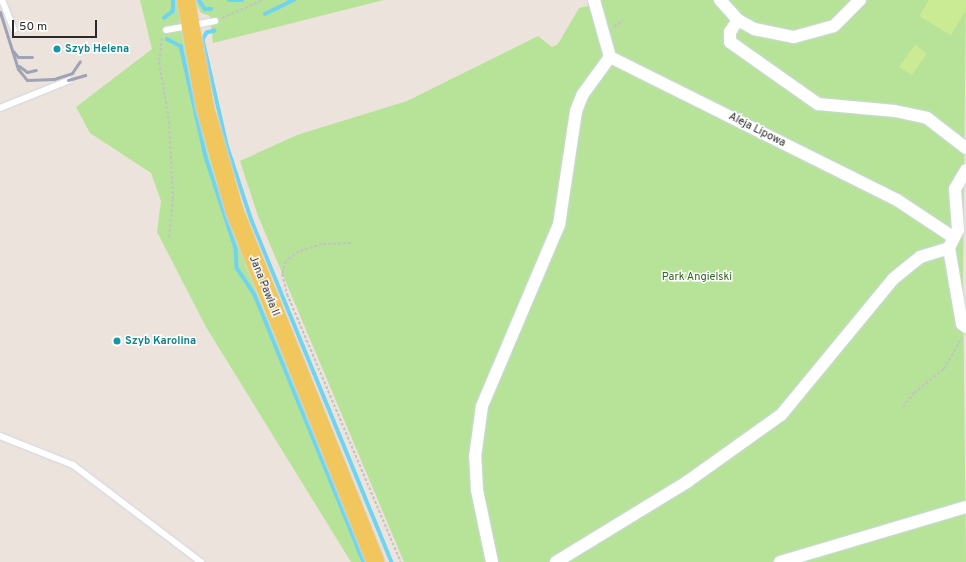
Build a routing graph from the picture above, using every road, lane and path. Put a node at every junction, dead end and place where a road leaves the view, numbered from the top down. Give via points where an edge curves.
1 (2, 0) edge
2 (186, 0) edge
3 (263, 0) edge
4 (594, 0) edge
5 (720, 0) edge
6 (860, 0) edge
7 (738, 20) junction
8 (215, 21) joint
9 (189, 27) junction
10 (14, 30) dead end
11 (166, 30) joint
12 (610, 57) junction
13 (70, 80) dead end
14 (0, 108) edge
15 (966, 148) edge
16 (966, 170) edge
17 (169, 238) dead end
18 (351, 243) dead end
19 (951, 243) junction
20 (966, 327) edge
21 (903, 407) dead end
22 (0, 436) edge
23 (966, 507) edge
24 (201, 562) edge
25 (376, 562) edge
26 (401, 562) edge
27 (492, 562) edge
28 (556, 562) edge
29 (780, 562) edge

1 - 10 lane
2 - 9 main road, Jana Pawła II
3 - 8 path
4 - 12 street
5 - 7 street
6 - 7 street via 834,26 807,36 780,37
7 - 15 street via 730,32 730,42 818,104 895,111 927,118
8 - 9 lane
9 - 11 lane
9 - 25 main road, Jana Pawła II via 204,107 235,212
11 - 17 path via 159,62 169,121 174,199
12 - 19 street, Aleja Lipowa via 897,200
12 - 27 street via 583,94 576,111 561,218 482,406 475,457 477,490
13 - 14 lane
16 - 19 street via 955,189 958,222
18 - 26 path via 322,244 299,251 286,261 282,274 287,294
19 - 20 street
19 - 28 street via 920,257 882,291 872,308 781,415 687,482
20 - 21 path via 950,362
22 - 24 lane via 73,465
23 - 29 street

